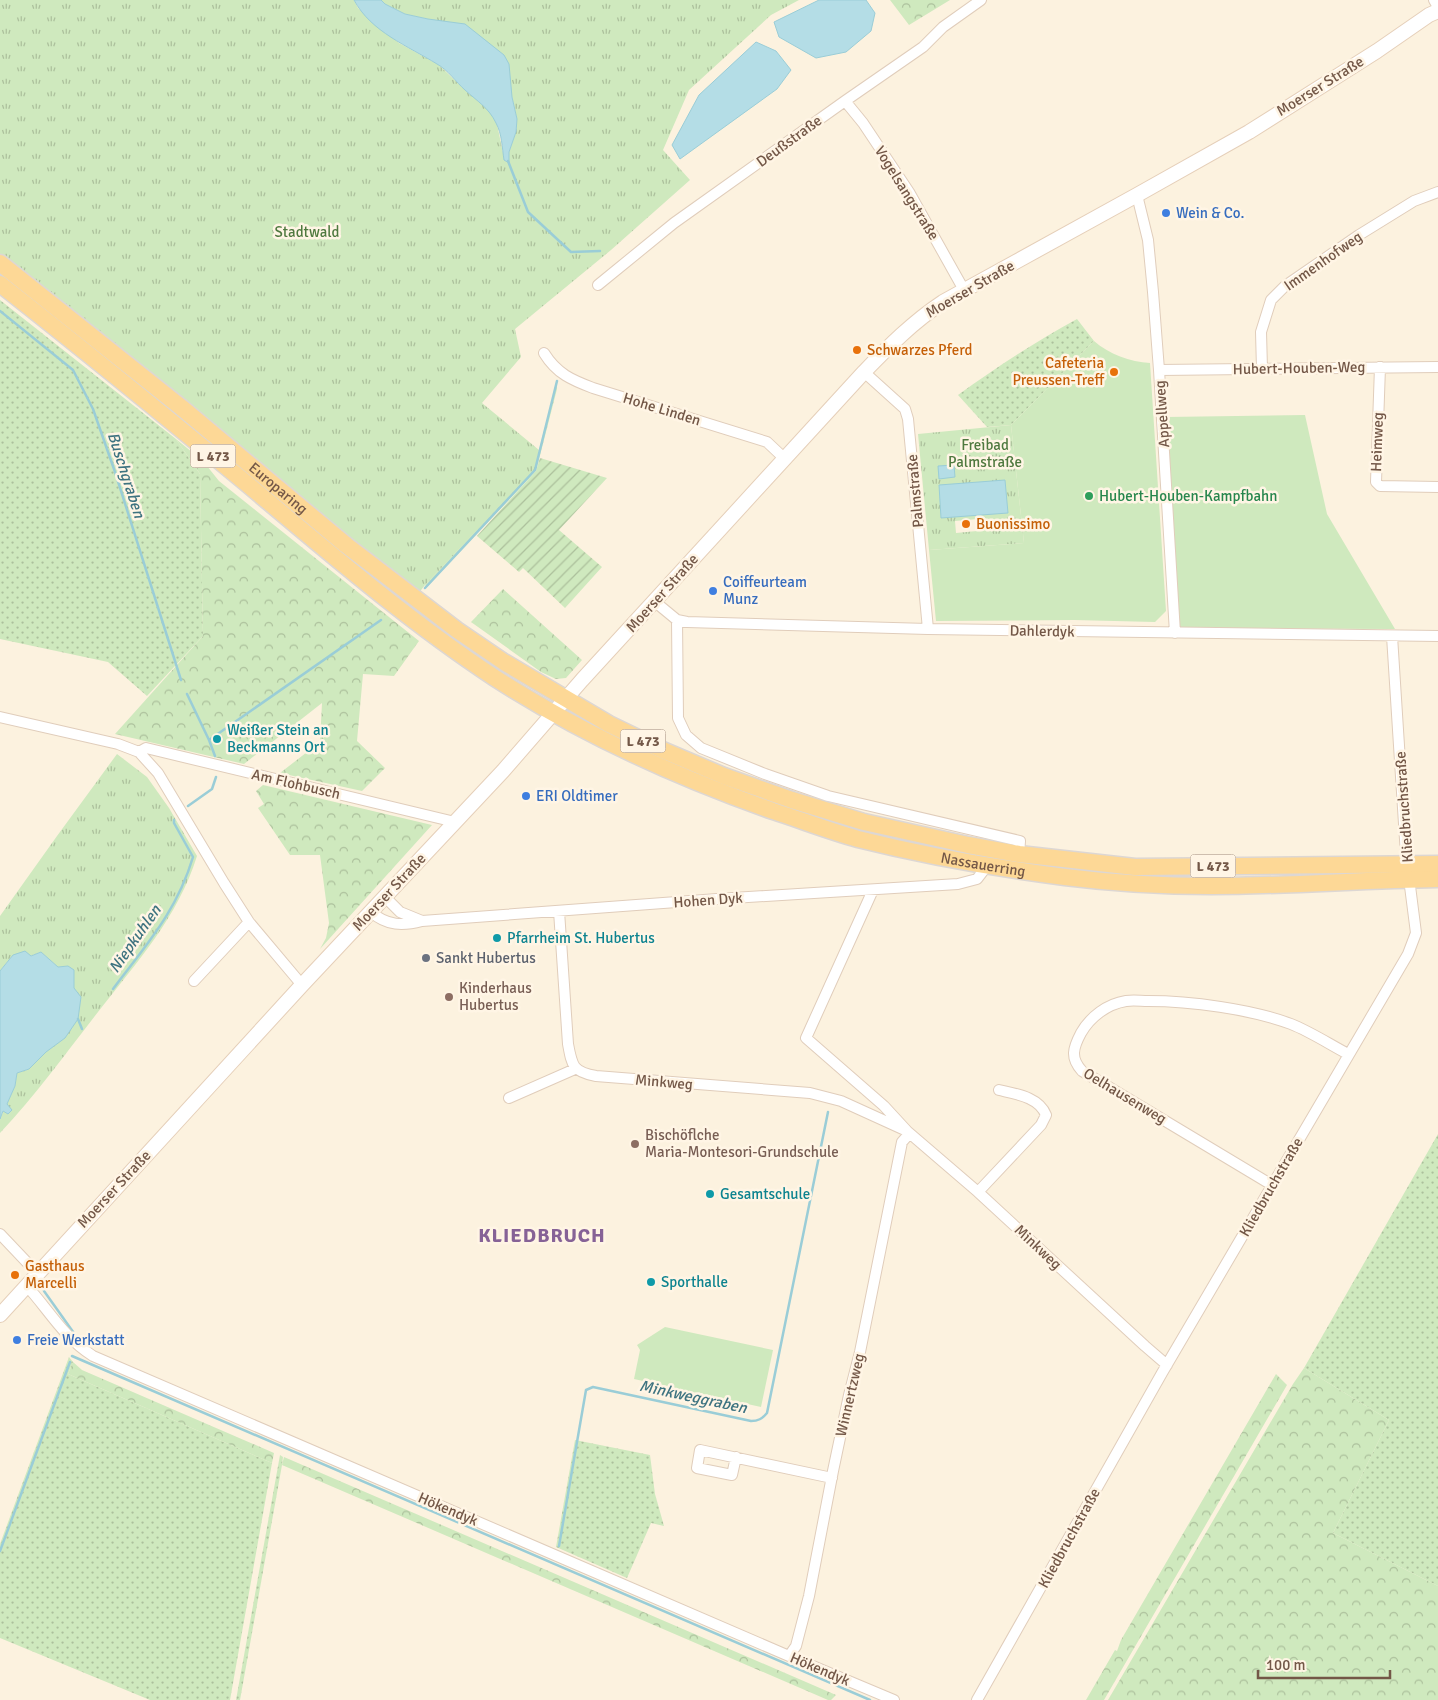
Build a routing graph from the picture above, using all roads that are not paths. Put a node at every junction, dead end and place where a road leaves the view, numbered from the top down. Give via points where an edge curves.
1 (981, 0) edge
2 (1434, 0) edge
3 (1438, 7) edge
4 (1438, 11) edge
5 (845, 101) junction
6 (1438, 192) edge
7 (1137, 195) junction
8 (0, 263) edge
9 (0, 284) edge
10 (598, 285) dead end
11 (964, 290) junction
12 (544, 353) dead end
13 (1380, 367) junction
14 (1438, 367) edge
15 (1262, 369) junction
16 (1159, 370) junction
17 (864, 372) junction
18 (785, 459) junction
19 (1438, 487) edge
20 (654, 601) junction
21 (677, 620) junction
22 (928, 629) junction
23 (1175, 633) junction
24 (1392, 636) junction
25 (1438, 636) edge
26 (566, 699) junction
27 (554, 714) junction
28 (0, 716) edge
29 (139, 752) junction
30 (455, 822) junction
31 (1019, 848) junction
32 (1438, 864) edge
33 (987, 866) junction
34 (1409, 872) junction
35 (1438, 879) edge
36 (874, 890) junction
37 (385, 897) junction
38 (559, 911) junction
39 (371, 912) junction
40 (422, 921) junction
41 (249, 922) junction
42 (194, 981) dead end
43 (302, 985) junction
44 (1348, 1054) junction
45 (576, 1069) junction
46 (999, 1090) dead end
47 (509, 1098) dead end
48 (908, 1132) junction
49 (1272, 1185) junction
50 (978, 1192) junction
51 (0, 1234) edge
52 (37, 1272) junction
53 (26, 1285) junction
54 (0, 1315) edge
55 (1167, 1365) junction
56 (736, 1457) dead end
57 (832, 1478) junction
58 (789, 1656) junction
59 (894, 1700) edge
60 (977, 1700) edge

1 - 5 street, Deußstraße via 943,27 923,47
2 - 3 street
4 - 7 main road, Moerser Straße via 1249,132
5 - 10 street, Deußstraße via 674,223
5 - 11 street, Vogelsangstraße via 910,192
6 - 15 street, Immenhofweg via 1414,201 1359,235 1271,300 1261,332
7 - 11 main road, Moerser Straße
7 - 16 street, Appellweg via 1148,240
8 - 26 main road, Europaring / L 473 via 413,598 504,662
9 - 27 main road, Europaring / L 473 via 400,610 496,678
11 - 17 main road, Moerser Straße via 922,316
12 - 18 street, Hohe Linden via 568,379 767,442
13 - 14 street, Hubert-Houben-Weg
13 - 15 street, Hubert-Houben-Weg
13 - 19 street, Heimweg via 1376,482 1380,486
15 - 16 street, Hubert-Houben-Weg
16 - 23 street, Appellweg
17 - 18 main road, Moerser Straße
17 - 22 street, Palmstraße via 905,409 908,419
18 - 20 main road, Moerser Straße
20 - 21 street
20 - 26 main road, Moerser Straße
21 - 22 street, Dahlerdyk
21 - 31 street, Nassauerring via 678,718 686,735 701,748 828,796
22 - 23 street, Dahlerdyk
23 - 24 street, Dahlerdyk
24 - 25 street, Dahlerdyk
24 - 34 street, Kliedbruchstraße
26 - 27 main road, Moerser Straße
26 - 31 main road, Nassauerring / L 473 via 664,751 792,800 864,822 968,845
27 - 30 main road, Moerser Straße
27 - 33 main road, Nassauerring / L 473 via 659,766 736,798 855,838
28 - 29 street, Am Flohbusch
29 - 30 street, Am Flohbusch via 146,748
29 - 41 street, Am Flohbusch via 158,773
30 - 37 main road, Moerser Straße
31 - 34 main road, Nassauerring / L 473 via 1135,867
32 - 34 main road, Nassauerring / L 473
33 - 34 main road, Nassauerring / L 473 via 1134,883 1210,886
33 - 36 street, Hohen Dyk via 977,879 958,884
34 - 35 main road, Nassauerring / L 473
34 - 44 street, Kliedbruchstraße via 1416,933 1408,954
36 - 38 street, Hohen Dyk
36 - 48 street, Minkweg via 806,1038 884,1106
37 - 39 main road, Moerser Straße
37 - 40 street, Hohen Dyk via 400,912
38 - 40 street, Hohen Dyk
38 - 45 street via 568,1044
39 - 40 street, Hohen Dyk via 388,923 401,925
39 - 43 main road, Moerser Straße
41 - 42 street
41 - 43 street, Am Flohbusch
43 - 52 main road, Moerser Straße
44 - 49 street, Kliedbruchstraße
44 - 49 street, Oelhausenweg via 1291,1024 1210,1006 1165,1001 1126,1001 1107,1007 1093,1017 1081,1033 1074,1052 1075,1064 1082,1071
45 - 47 street
45 - 48 street, Minkweg via 582,1074 596,1076 810,1094 841,1101
46 - 50 street via 1023,1095 1043,1108 1046,1115
48 - 50 street, Minkweg
48 - 57 street, Winnertzweg via 902,1142
49 - 55 street, Kliedbruchstraße
50 - 55 street, Minkweg
51 - 52 street
52 - 53 main road, Moerser Straße
53 - 54 main road, Moerser Straße
53 - 58 street, Hökendyk via 66,1334 93,1356
55 - 60 street, Kliedbruchstraße
56 - 57 street
57 - 58 street, Winnertzweg via 809,1596 796,1646
58 - 59 street, Hökendyk

